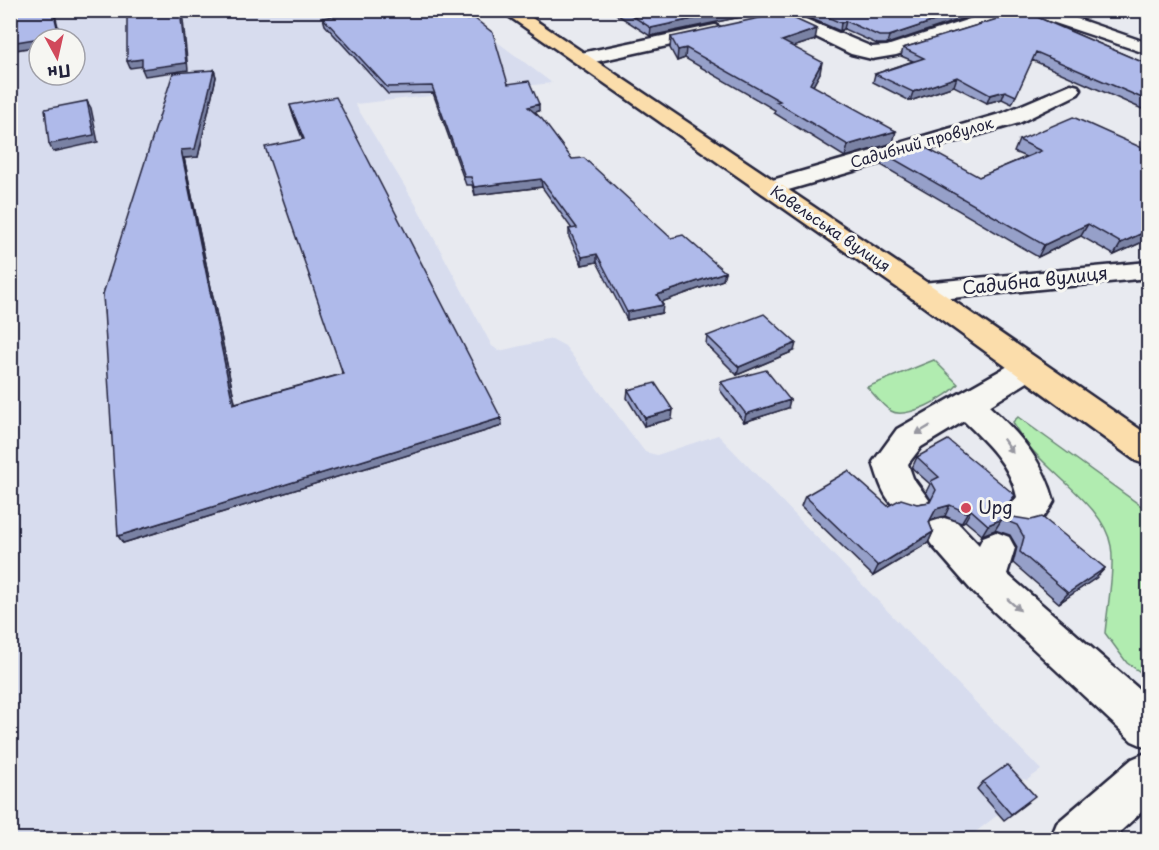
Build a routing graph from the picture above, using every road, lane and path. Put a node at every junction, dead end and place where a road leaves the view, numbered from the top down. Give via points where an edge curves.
1 (508, 10) edge
2 (1016, 10) edge
3 (1034, 10) edge
4 (770, 16) edge
5 (736, 26) edge
6 (1149, 49) edge
7 (581, 60) junction
8 (1071, 90) dead end
9 (770, 188) junction
10 (1149, 270) edge
11 (922, 292) junction
12 (1028, 368) junction
13 (967, 404) junction
14 (1149, 452) edge
15 (911, 500) edge
16 (1022, 516) edge
17 (944, 533) dead end
18 (1149, 726) edge
19 (1149, 775) edge
20 (1074, 840) edge

1 - 7 main road, Ковельська вулиця
2 - 4 street via 872,53
3 - 6 street
5 - 7 street
7 - 9 main road, Ковельська вулиця
8 - 9 street, Садибний провулок via 1011,118
9 - 11 main road, Ковельська вулиця
10 - 11 street, Садибна вулиця
11 - 12 main road, Ковельська вулиця
12 - 13 street
12 - 14 main road, Ковельська вулиця
13 -> 15 street via 909,438 890,462 898,485
13 -> 16 street via 999,434 1031,479 1036,501
17 -> 18 street via 991,563
19 - 20 street

